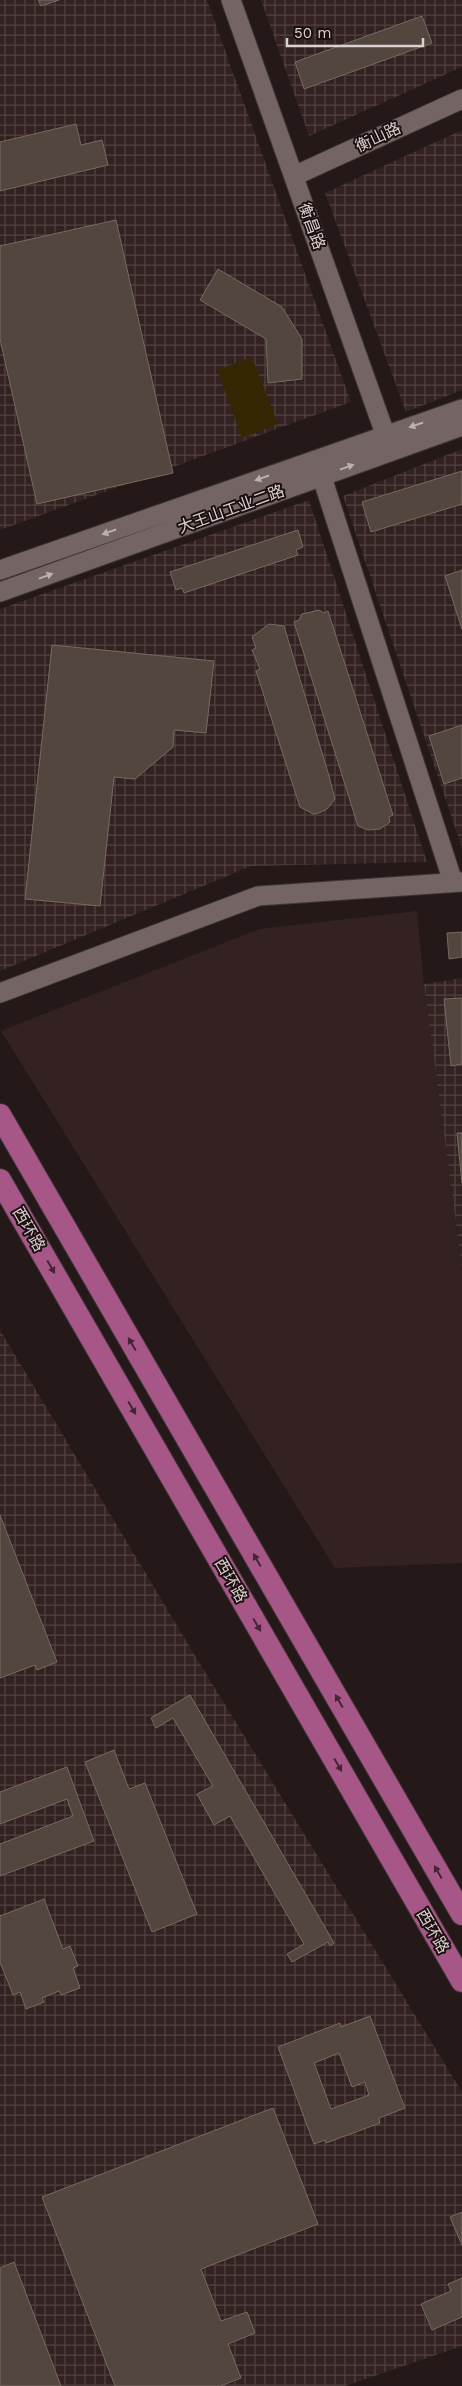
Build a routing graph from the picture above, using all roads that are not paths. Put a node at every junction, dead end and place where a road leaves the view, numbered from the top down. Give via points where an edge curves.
1 (232, 0) edge
2 (462, 99) edge
3 (294, 176) junction
4 (462, 409) edge
5 (462, 426) edge
6 (389, 443) junction
7 (319, 468) junction
8 (0, 570) edge
9 (0, 592) edge
10 (458, 882) edge
11 (0, 993) edge
12 (0, 1115) edge
13 (0, 1180) edge
14 (462, 1914) edge
15 (462, 1981) edge

1 - 3 street, 衡昌路
2 - 3 street, 衡山路
3 - 6 street, 衡昌路
4 -> 6 street, 大王山工业二路
5 - 6 street, 大王山工业二路
6 - 7 street, 大王山工业二路
7 -> 8 street, 大王山工业二路
9 -> 7 street, 大王山工业二路
7 - 10 street
10 - 11 street via 258,896
14 -> 12 main road, 西环路
13 -> 15 main road, 西环路

